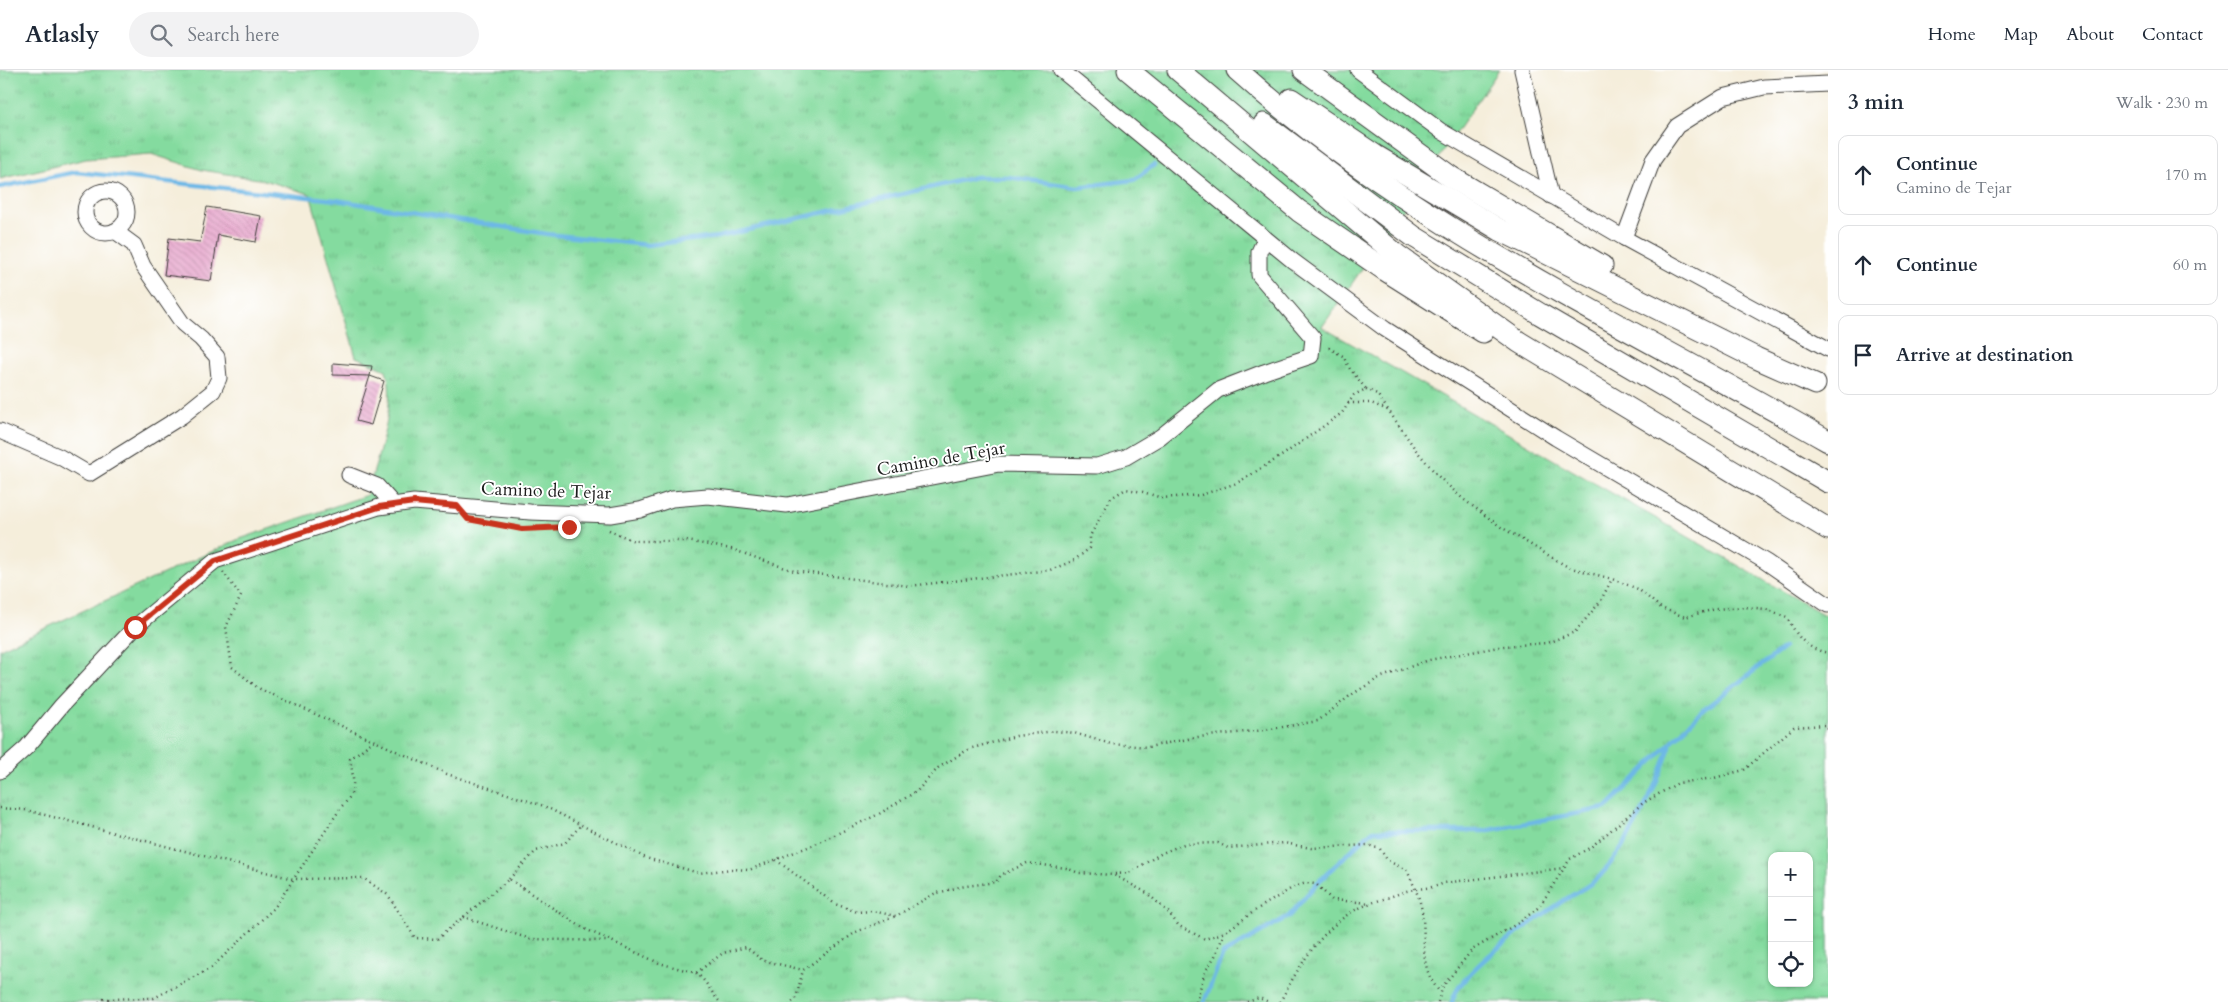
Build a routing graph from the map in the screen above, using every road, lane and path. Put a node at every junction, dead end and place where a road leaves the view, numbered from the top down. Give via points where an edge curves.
1 (1061, 70) edge
2 (1128, 70) edge
3 (1178, 70) edge
4 (1198, 70) edge
5 (1237, 70) edge
6 (1248, 70) edge
7 (1304, 70) edge
8 (1358, 70) edge
9 (1522, 70) edge
10 (1828, 84) edge
11 (1551, 196) junction
12 (115, 231) dead end
13 (1624, 238) junction
14 (1265, 239) junction
15 (1828, 349) edge
16 (1311, 356) junction
17 (1821, 388) edge
18 (1366, 389) junction
19 (1348, 403) junction
20 (1390, 411) junction
21 (1663, 430) junction
22 (0, 431) edge
23 (1828, 441) edge
24 (349, 475) dead end
25 (1828, 482) edge
26 (394, 505) junction
27 (501, 524) dead end
28 (541, 528) dead end
29 (1828, 529) edge
30 (608, 530) dead end
31 (215, 561) junction
32 (1612, 579) junction
33 (1828, 605) edge
34 (1828, 653) edge
35 (1828, 728) edge
36 (374, 740) junction
37 (0, 771) edge
38 (0, 808) edge
39 (581, 825) junction
40 (776, 860) junction
41 (1564, 868) junction
42 (1114, 874) junction
43 (509, 878) junction
44 (293, 879) junction
45 (1416, 890) junction
46 (1372, 903) junction
47 (896, 916) junction
48 (463, 917) junction
49 (1225, 932) junction
50 (609, 940) junction
51 (803, 970) junction
52 (696, 973) junction
53 (1441, 992) junction
54 (99, 1002) edge
55 (720, 1002) edge
56 (792, 1002) edge
57 (1196, 1002) edge
58 (1247, 1002) edge
59 (1269, 1002) edge
60 (1280, 1002) edge
61 (1438, 1002) edge

1 - 14 lane
2 - 21 highway via 1299,210 1385,270 1515,352
3 - 21 highway via 1397,255 1520,342
4 - 25 highway via 1286,142 1414,236 1540,314
5 - 23 highway via 1280,108 1428,215
6 - 17 highway via 1376,156 1500,230
7 - 17 highway via 1451,177 1580,254 1761,350
8 - 11 lane via 1441,131
9 - 11 lane
10 - 13 lane via 1764,87 1723,97 1677,126 1652,160
11 - 13 lane
12 - 22 lane via 134,245 143,266 183,324 217,357 218,378 213,391 182,416 89,474 60,457
13 - 15 lane
14 - 16 lane via 1259,252 1259,276 1313,338
14 - 33 lane via 1385,330 1556,438 1766,562
16 - 18 path via 1329,348 1343,356
16 - 26 lane, Camino de Tejar via 1218,390 1160,437 1126,457 1097,466 999,464 787,506 708,496 672,499 640,510 610,515 414,502
18 - 19 path via 1354,395
18 - 20 path via 1377,394
19 - 20 path via 1371,404
19 - 30 path via 1342,413 1237,483 1201,494 1162,498 1126,489 1112,498 1090,536 1090,548 1073,561 1050,570 909,586 794,571 731,549 687,541 634,541
20 - 32 path via 1438,476 1501,528 1568,567
21 - 29 highway
24 - 26 lane via 377,486
26 - 31 lane, Camino de Tejar via 379,507
27 - 28 path via 522,529
31 - 36 path via 241,596 226,627 232,667 258,688
31 - 37 lane, Camino de Tejar via 135,627 27,747
32 - 34 path via 1638,589 1660,608 1684,617 1716,609 1766,608 1787,617 1796,634 1812,649
32 - 40 path via 1600,602 1575,632 1547,643 1504,646 1429,660 1379,678 1318,721 1148,747 1110,744 1055,731 1016,736 969,749 938,768 917,791 879,814
35 - 41 path via 1794,726 1744,770 1678,783 1643,803 1591,847 1570,859
36 - 39 path via 447,774 544,806
36 - 44 path via 350,759 354,780 352,795
38 - 44 path via 26,810
39 - 40 path via 646,858 699,873 749,870
39 - 43 path via 565,843 536,850
40 - 47 path via 835,904 857,912 872,911
41 - 45 path
41 - 53 path via 1539,907 1472,950
42 - 45 path via 1129,873 1184,844 1218,843 1228,848 1284,843 1311,848 1368,845 1380,849 1388,861 1407,870
42 - 47 path via 1079,873 1027,863 1001,875 996,882 934,894
42 - 49 path via 1148,893 1179,926 1205,939
43 - 48 path
43 - 50 path via 583,928
44 - 48 path via 363,878 388,895 415,938 437,939
44 - 54 path via 275,907 211,968 154,998 104,999
45 - 46 path
45 - 53 path via 1422,908 1426,970
46 - 49 path via 1332,900 1316,884 1306,883 1259,908
46 - 60 path via 1350,913 1333,927 1302,961
47 - 51 path via 856,932
48 - 50 path via 530,939
49 - 57 path
50 - 52 path via 659,963
51 - 52 path via 762,960 746,948 723,953
51 - 56 path
52 - 55 path
53 - 61 path
58 - 59 path via 1259,998

